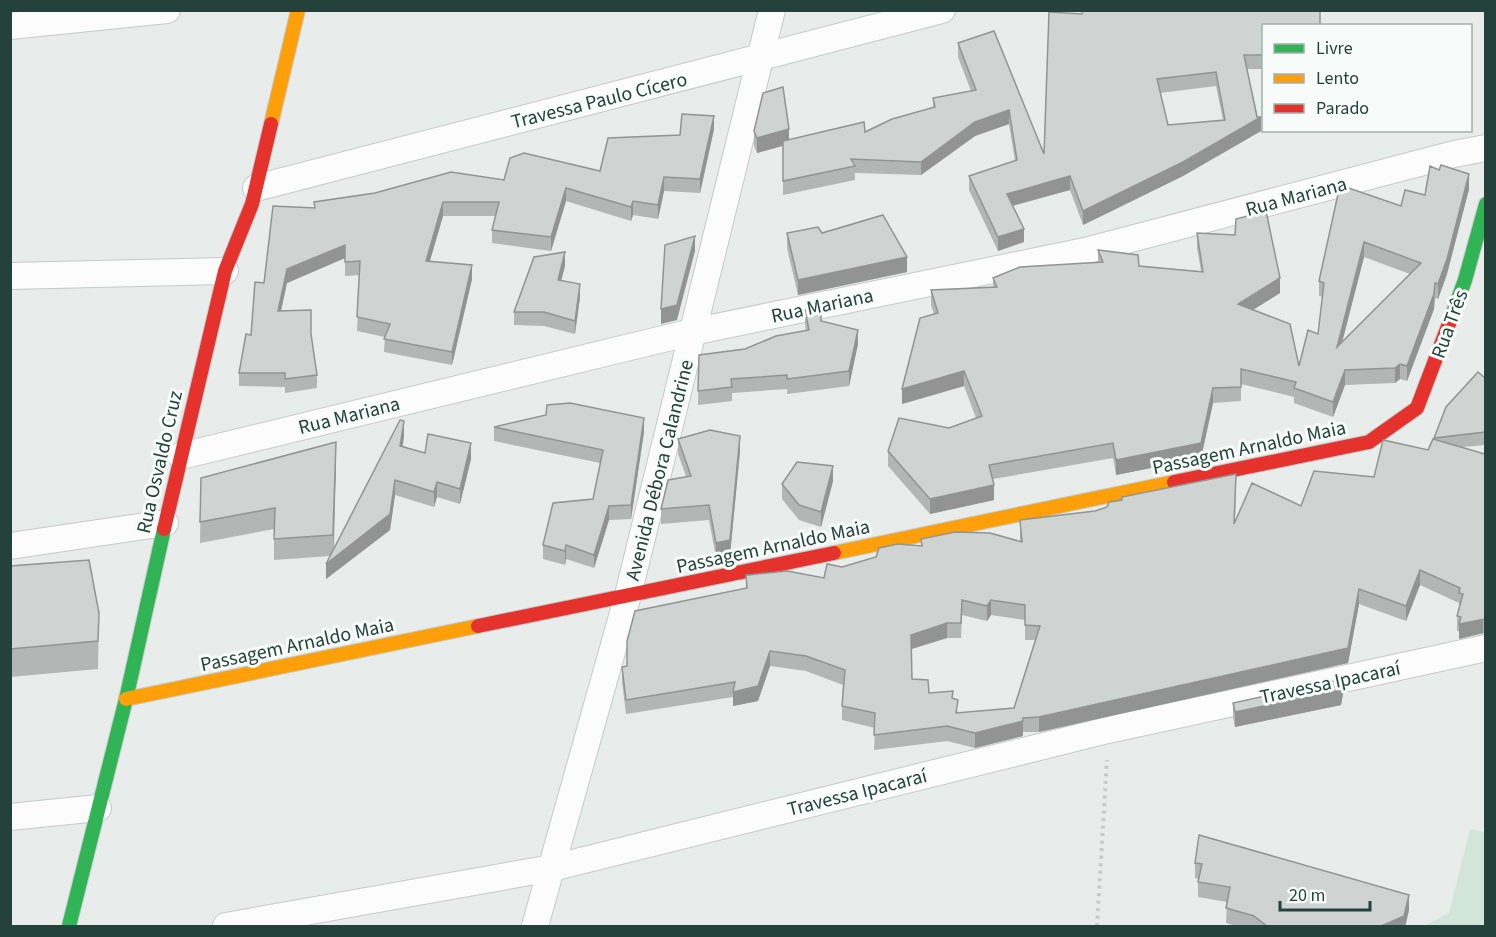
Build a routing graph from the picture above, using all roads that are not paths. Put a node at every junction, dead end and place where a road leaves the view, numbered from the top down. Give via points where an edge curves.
1 (167, 10) edge
2 (298, 10) edge
3 (772, 10) edge
4 (942, 10) edge
5 (10, 26) edge
6 (760, 58) junction
7 (1474, 150) edge
8 (256, 188) junction
9 (1485, 204) edge
10 (225, 271) junction
11 (10, 276) edge
12 (1475, 277) edge
13 (692, 332) junction
14 (1418, 408) joint
15 (181, 456) junction
16 (165, 523) junction
17 (10, 546) edge
18 (628, 595) junction
19 (1485, 648) edge
20 (126, 699) junction
21 (98, 808) junction
22 (10, 817) edge
23 (552, 868) junction
24 (69, 927) edge
25 (226, 927) edge
26 (536, 927) edge

1 - 5 street
2 - 8 street, Rua Osvaldo Cruz
3 - 6 street, Avenida Débora Calandrine
4 - 6 street, Travessa Paulo Cícero
6 - 8 street, Travessa Paulo Cícero
6 - 13 street, Avenida Débora Calandrine
7 - 13 street, Rua Mariana via 1085,251
8 - 10 street, Rua Osvaldo Cruz
9 - 12 street, Rua Três
10 - 11 street
10 - 15 street, Rua Osvaldo Cruz
12 - 14 street, Rua Três
13 - 15 street, Rua Mariana
13 - 18 street, Avenida Débora Calandrine
14 - 18 street, Passagem Arnaldo Maia via 1369,442
15 - 16 street, Rua Osvaldo Cruz
16 - 17 street
16 - 20 street, Rua Osvaldo Cruz
18 - 20 street, Passagem Arnaldo Maia
18 - 23 street, Avenida Débora Calandrine
19 - 23 street, Travessa Ipacaraí via 1108,730
20 - 21 street, Rua Osvaldo Cruz
21 - 22 street
21 - 24 street, Rua Osvaldo Cruz
23 - 25 street, Travessa Ipacaraí
23 - 26 street, Avenida Débora Calandrine

